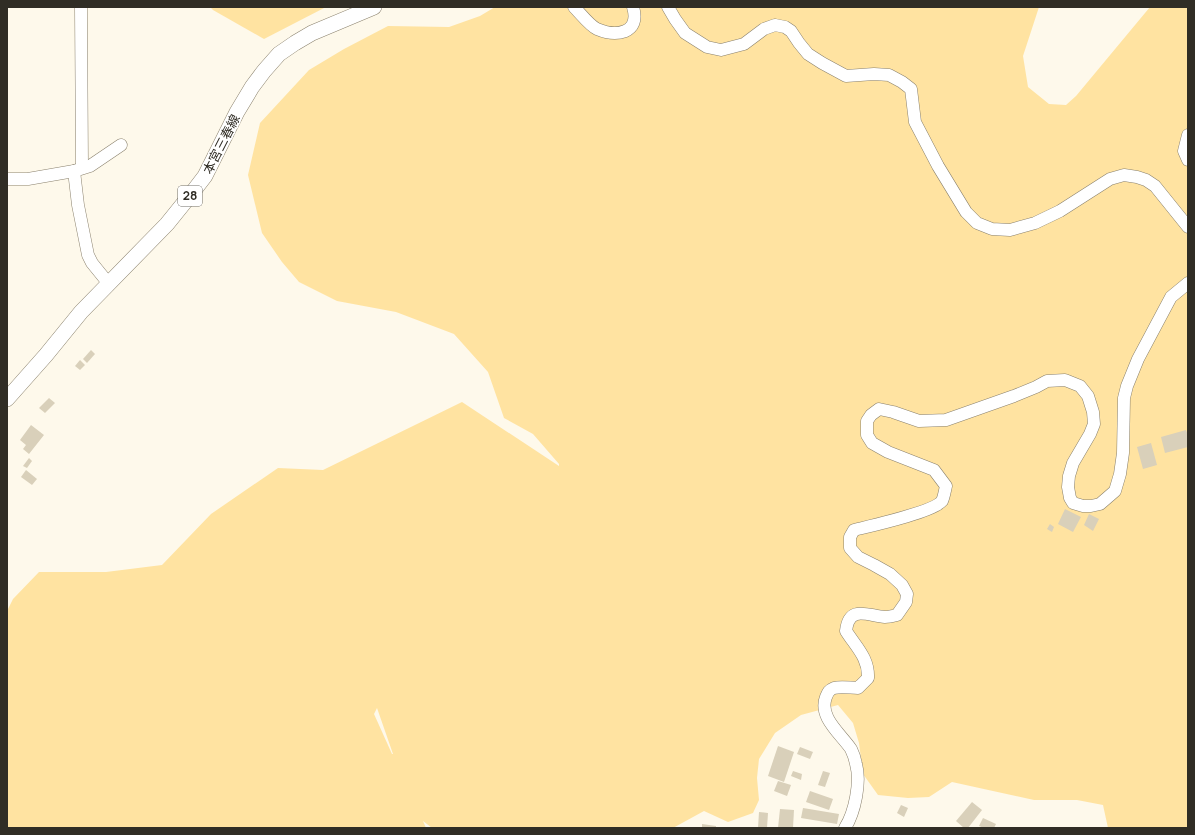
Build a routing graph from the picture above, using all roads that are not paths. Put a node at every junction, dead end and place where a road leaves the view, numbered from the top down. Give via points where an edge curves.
1 (81, 7) edge
2 (374, 7) edge
3 (574, 7) edge
4 (633, 7) edge
5 (668, 7) edge
6 (1188, 135) edge
7 (121, 145) dead end
8 (1188, 160) edge
9 (78, 170) junction
10 (7, 179) edge
11 (1188, 227) edge
12 (1188, 283) edge
13 (109, 284) junction
14 (7, 399) edge
15 (845, 828) edge

1 - 9 street
2 - 13 main road, 本宮三春線 / 28 via 312,33 279,54 252,87 205,176 167,224
3 - 4 street via 596,28 612,33 623,33 630,28 634,22
5 - 11 street via 685,33 707,47 721,50 744,44 764,29 775,25 791,30 808,54 846,76 889,75 902,82 911,89 915,122 938,166 966,212 977,223 992,229 1010,230 1035,223 1060,211 1110,179 1124,176 1137,177 1155,186
6 - 8 street via 1184,151
7 - 9 street via 90,166
9 - 10 street via 28,179
9 - 13 street via 78,205 88,255
12 - 15 street via 1171,297 1138,359 1127,386 1124,398 1120,474 1115,491 1100,504 1083,506 1072,503 1070,498 1068,487 1073,463 1094,424 1088,396 1080,386 1065,380 1047,381 1014,396 946,420 919,421 879,410 870,415 867,421 867,435 872,442 888,452 934,470 946,486 942,500 936,506 854,530 850,537 850,548 858,557 890,574 908,594 897,615 886,617 857,613 850,618 846,631 863,655 868,678 858,688 835,688 828,692 824,701 825,711 835,730 851,750 859,777 852,816
13 - 14 main road, 本宮三春線 / 28 via 81,312

